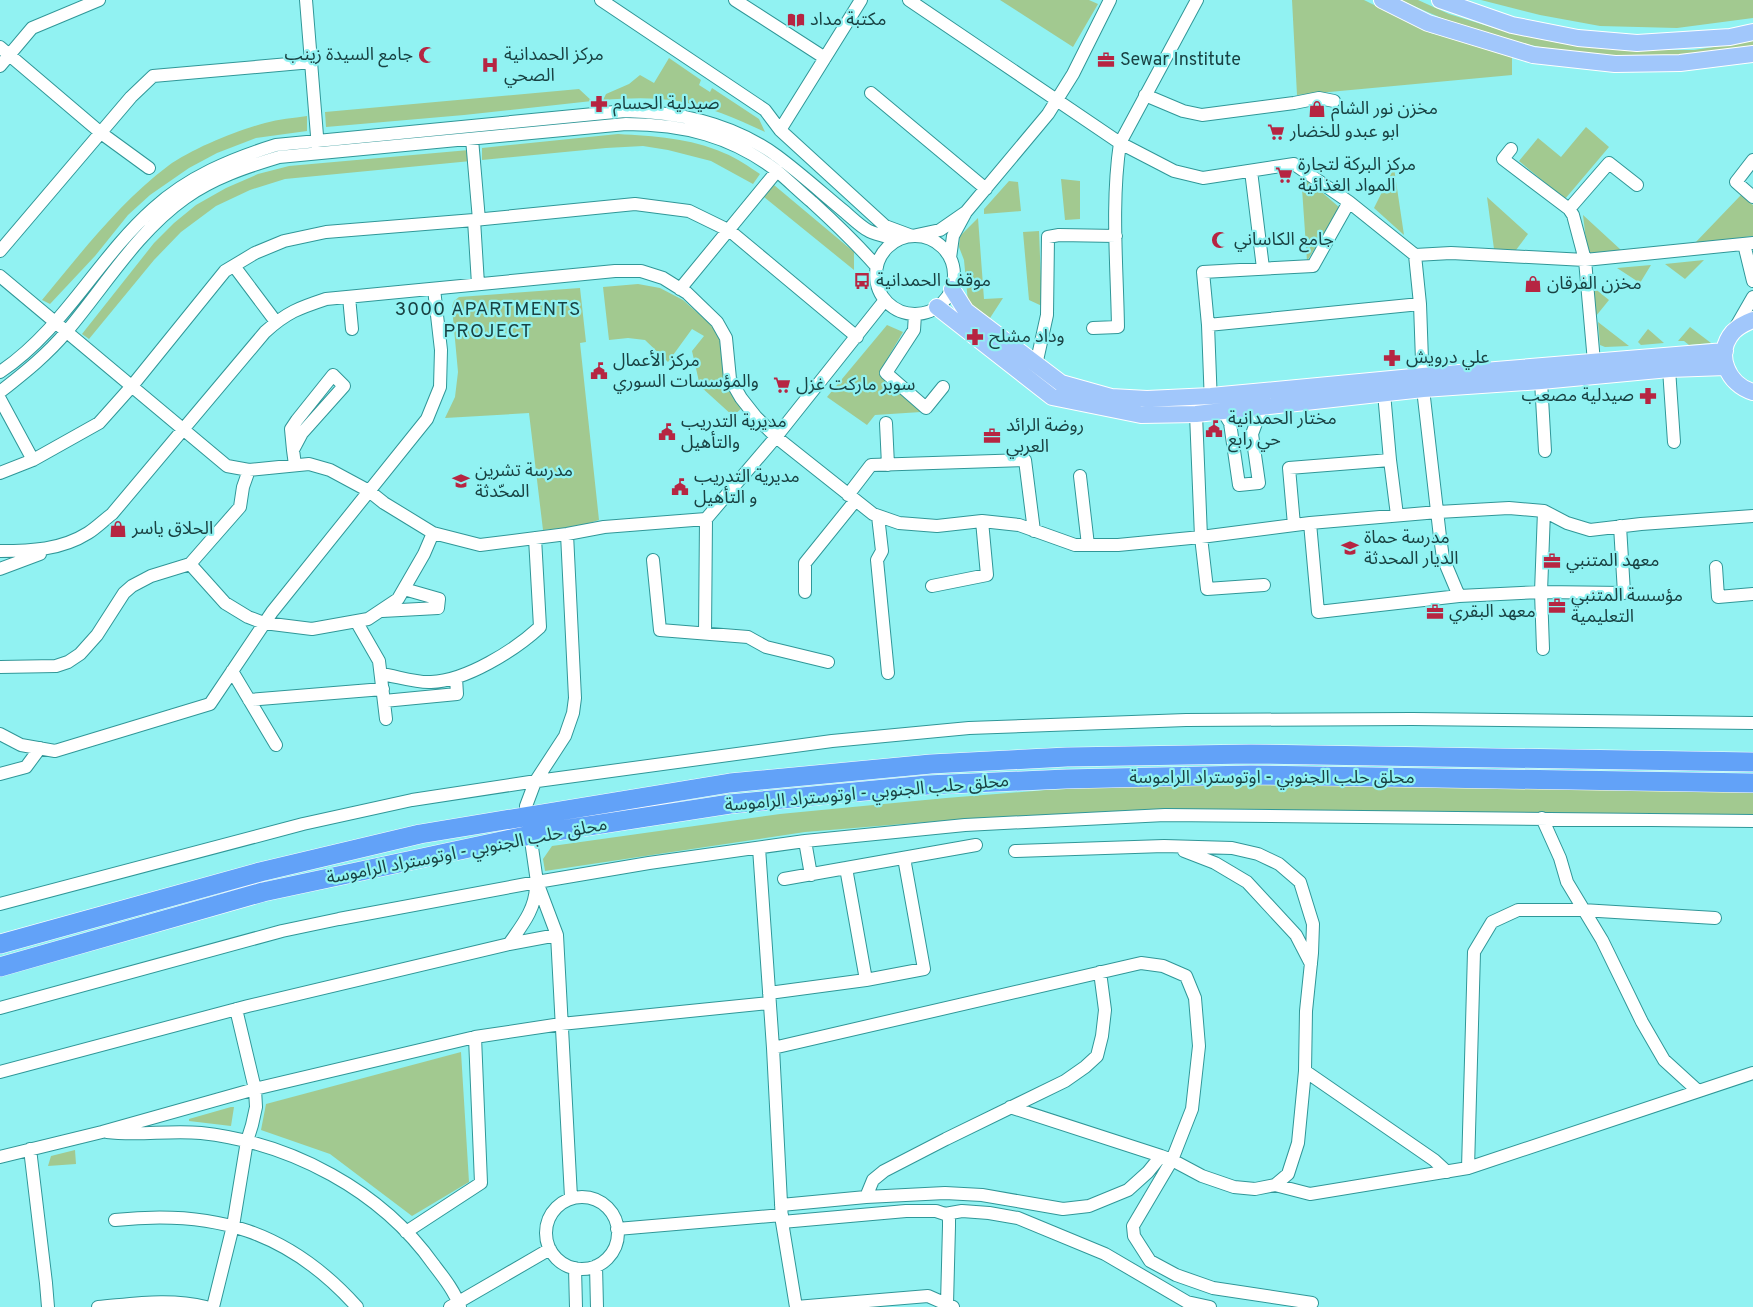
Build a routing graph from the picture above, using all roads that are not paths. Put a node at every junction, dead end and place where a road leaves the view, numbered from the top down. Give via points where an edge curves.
1 (99, 0) edge
2 (306, 0) edge
3 (601, 0) edge
4 (735, 0) edge
5 (861, 0) edge
6 (909, 0) edge
7 (1110, 0) edge
8 (1197, 0) edge
9 (1382, 0) edge
10 (1440, 0) edge
11 (1753, 32) edge
12 (5, 51) edge
13 (1753, 54) edge
14 (825, 58) junction
15 (312, 62) junction
16 (0, 66) edge
17 (871, 93) dead end
18 (1145, 95) junction
19 (1058, 99) junction
20 (1334, 101) dead end
21 (587, 121) junction
22 (505, 129) junction
23 (780, 130) junction
24 (101, 132) junction
25 (472, 139) junction
26 (318, 140) junction
27 (1120, 142) junction
28 (1511, 149) dead end
29 (319, 153) junction
30 (1753, 160) edge
31 (149, 168) dead end
32 (777, 171) junction
33 (1251, 171) junction
34 (1637, 185) dead end
35 (986, 188) junction
36 (1753, 197) edge
37 (1349, 202) junction
38 (1569, 209) junction
39 (966, 212) junction
40 (476, 220) junction
41 (730, 231) junction
42 (912, 236) junction
43 (1116, 236) junction
44 (898, 240) junction
45 (1749, 244) edge
46 (0, 251) edge
47 (1415, 255) junction
48 (950, 258) junction
49 (1585, 260) junction
50 (234, 266) junction
51 (877, 267) junction
52 (1263, 268) junction
53 (0, 276) edge
54 (1753, 281) edge
55 (478, 284) junction
56 (952, 288) junction
57 (434, 289) junction
58 (680, 289) junction
59 (349, 297) junction
60 (1753, 297) edge
61 (886, 300) junction
62 (1420, 304) junction
63 (937, 307) junction
64 (915, 314) junction
65 (1753, 320) edge
66 (56, 322) junction
67 (276, 322) junction
68 (1208, 325) junction
69 (1093, 328) dead end
70 (352, 329) dead end
71 (66, 332) junction
72 (1732, 333) junction
73 (857, 337) junction
74 (1725, 350) junction
75 (1594, 362) junction
76 (1036, 365) junction
77 (1726, 367) junction
78 (1669, 369) junction
79 (0, 372) edge
80 (1541, 381) junction
81 (1423, 382) junction
82 (132, 386) junction
83 (943, 387) dead end
84 (0, 392) edge
85 (1753, 392) edge
86 (1384, 393) junction
87 (0, 399) edge
88 (1262, 407) junction
89 (1210, 408) junction
90 (886, 423) dead end
91 (183, 430) junction
92 (776, 437) junction
93 (1674, 442) dead end
94 (293, 450) junction
95 (1545, 452) dead end
96 (34, 460) junction
97 (1390, 460) junction
98 (295, 465) junction
99 (888, 465) junction
100 (249, 470) junction
101 (0, 474) edge
102 (1080, 476) dead end
103 (369, 491) junction
104 (852, 498) junction
105 (1544, 511) junction
106 (1438, 512) junction
107 (1397, 515) junction
108 (878, 516) junction
109 (1753, 516) edge
110 (706, 519) junction
111 (982, 521) junction
112 (1310, 523) junction
113 (1294, 525) junction
114 (1620, 526) junction
115 (1034, 531) junction
116 (433, 533) junction
117 (567, 534) junction
118 (1202, 537) junction
119 (535, 538) junction
120 (1088, 545) junction
121 (61, 546) junction
122 (0, 551) edge
123 (653, 560) dead end
124 (190, 564) junction
125 (1716, 567) dead end
126 (0, 569) edge
127 (1264, 585) dead end
128 (932, 586) dead end
129 (404, 589) junction
130 (805, 592) dead end
131 (1541, 592) junction
132 (1753, 594) edge
133 (1460, 596) junction
134 (380, 611) junction
135 (356, 621) junction
136 (264, 623) junction
137 (705, 633) junction
138 (1543, 649) dead end
139 (828, 662) dead end
140 (0, 667) edge
141 (232, 671) junction
142 (888, 673) dead end
143 (381, 674) junction
144 (456, 678) junction
145 (384, 695) junction
146 (249, 700) junction
147 (386, 719) dead end
148 (1753, 723) edge
149 (0, 734) edge
150 (276, 745) dead end
151 (40, 748) junction
152 (1753, 762) edge
153 (0, 774) edge
154 (535, 782) junction
155 (1753, 783) edge
156 (526, 816) junction
157 (1542, 818) junction
158 (1753, 821) edge
159 (530, 835) junction
160 (805, 841) junction
161 (976, 845) dead end
162 (1164, 846) junction
163 (760, 848) junction
164 (1015, 851) dead end
165 (904, 858) junction
166 (846, 868) junction
167 (811, 875) junction
168 (784, 879) dead end
169 (537, 882) junction
170 (0, 904) edge
171 (1582, 910) junction
172 (1715, 918) dead end
173 (557, 935) junction
174 (0, 944) edge
175 (509, 944) junction
176 (1311, 964) junction
177 (0, 967) edge
178 (1100, 972) junction
179 (866, 980) junction
180 (769, 998) junction
181 (0, 1008) edge
182 (236, 1009) junction
183 (561, 1024) junction
184 (475, 1037) junction
185 (773, 1048) junction
186 (1304, 1071) junction
187 (0, 1072) edge
188 (1753, 1073) edge
189 (255, 1089) junction
190 (1698, 1091) junction
191 (1010, 1107) junction
192 (102, 1132) junction
193 (247, 1141) junction
194 (30, 1149) junction
195 (0, 1157) edge
196 (1166, 1158) junction
197 (1468, 1168) junction
198 (1447, 1172) junction
199 (1275, 1185) junction
200 (866, 1197) junction
201 (571, 1198) junction
202 (781, 1214) junction
203 (945, 1214) junction
204 (115, 1220) dead end
205 (233, 1226) junction
206 (617, 1229) junction
207 (406, 1232) junction
208 (550, 1249) junction
209 (596, 1266) junction
210 (575, 1268) junction
211 (1312, 1303) dead end
212 (950, 1305) edge
213 (456, 1306) edge
214 (48, 1307) edge
215 (98, 1307) edge
216 (206, 1307) edge
217 (213, 1307) edge
218 (357, 1307) edge
219 (576, 1307) edge
220 (597, 1307) edge
221 (796, 1307) edge
222 (1210, 1307) edge

1 - 12 street via 32,28
2 - 15 street
3 - 23 street via 765,110
4 - 14 street
5 - 14 street
6 - 19 street
7 - 19 street
8 - 18 street
9 - 13 main road via 1428,23 1534,55 1616,64 1671,64
10 - 11 main road via 1512,25 1578,38 1637,43 1730,38
12 - 16 street
12 - 24 street
14 - 23 street
15 - 24 street via 153,76
15 - 26 street
17 - 35 street
18 - 20 street via 1183,111 1202,115 1319,98
18 - 27 street
19 - 27 street
19 - 35 street
21 - 22 street
21 - 32 street via 680,127 731,144
21 - 44 street via 625,111 653,112 685,116 737,132 777,156 868,231
22 - 25 street
22 - 26 street
23 - 42 street via 885,226
24 - 31 street
24 - 46 street
25 - 29 street
25 - 40 street
26 - 29 street
26 - 66 street via 276,145 242,156 209,170 178,189 131,231
27 - 33 street via 1174,171 1203,178
27 - 43 street
28 - 38 street via 1503,159
29 - 71 street via 279,157 247,167 215,180 185,198 139,240
30 - 36 street via 1736,182
32 - 41 street
32 - 51 street via 852,239
33 - 37 street via 1294,164
33 - 52 street
34 - 38 street via 1609,163
35 - 39 street
37 - 47 street
37 - 52 street via 1313,266
38 - 49 street
39 - 42 street via 940,230
39 - 48 street via 953,236
40 - 41 street via 635,204 689,211
40 - 50 street via 326,232 284,241
40 - 55 street
41 - 58 street
41 - 73 street
42 - 44 street
42 - 48 street via 935,241
43 - 69 street via 1118,327
43 - 76 street via 1048,237 1048,316
44 - 51 street via 884,251
45 - 49 street
45 - 54 street
47 - 49 street via 1451,253
47 - 62 street
48 - 56 street via 954,268
49 - 75 street
50 - 67 street
50 - 82 street via 225,271
51 - 61 street via 878,288
52 - 68 street via 1203,272
53 - 66 street
55 - 57 street
55 - 58 street via 641,271 663,278
56 - 63 street
56 - 76 main road via 966,311
57 - 59 street
57 - 103 street via 441,350 440,387 427,420
58 - 92 street via 717,322 726,338 730,379 756,417
59 - 67 street via 326,299 294,310
59 - 70 street
60 - 72 street
61 - 64 street via 901,311
61 - 73 street
62 - 68 street
62 - 81 street
63 - 64 street
63 - 89 main road via 1052,397 1141,415
64 - 83 street via 914,330 886,373 926,408
65 - 72 main road
66 - 71 street
66 - 79 street
67 - 91 street
68 - 89 street
71 - 82 street
71 - 84 street via 40,360
72 - 74 main road
73 - 92 street
74 - 75 main road
74 - 77 main road
75 - 81 main road
76 - 89 main road via 1061,384 1111,398 1147,399
77 - 78 main road
77 - 85 main road via 1737,385
78 - 80 main road
78 - 93 street
80 - 81 main road
80 - 95 street
81 - 86 main road
81 - 89 main road
81 - 106 street
82 - 91 street
82 - 96 street via 99,423
86 - 88 main road
86 - 97 street
87 - 96 street
88 - 89 main road
88 - 89 street via 1252,434 1258,483 1239,485 1230,423
89 - 118 street
90 - 99 street
91 - 100 street via 227,466
91 - 121 street via 112,514 88,533
92 - 104 street
92 - 110 street
94 - 94 street via 291,429 333,375 344,386 302,433
94 - 98 street
96 - 101 street
97 - 107 street
97 - 113 street via 1289,468
98 - 100 street
98 - 103 street via 309,464 330,470
99 - 104 street via 872,465
99 - 115 street via 1025,460
100 - 124 street via 240,507
102 - 120 street
103 - 116 street
103 - 136 street
104 - 108 street
104 - 130 street via 805,563
105 - 106 street via 1509,508
105 - 114 street via 1590,530
105 - 131 street
106 - 107 street
106 - 133 street via 1444,558
107 - 112 street
108 - 111 street via 899,523 937,526
108 - 142 street via 882,551 877,560
109 - 114 street
110 - 117 street via 604,527
110 - 137 street
111 - 115 street via 1020,525
111 - 128 street via 987,576
112 - 113 street
112 - 133 street via 1318,612
113 - 118 street
114 - 131 street via 1624,593
115 - 120 street via 1075,545
116 - 119 street via 480,545
116 - 129 street
117 - 119 street
117 - 154 street via 575,698 565,736
118 - 120 street
118 - 127 street via 1207,589
119 - 144 street via 540,627 525,641
121 - 122 street via 32,551
121 - 126 street
123 - 137 street via 660,630
124 - 136 street via 225,603
124 - 140 street via 151,576 132,586 97,634 80,654 68,662 45,668
125 - 132 street via 1718,597
129 - 134 street via 398,599
129 - 134 street via 439,599 438,608
131 - 133 street
131 - 138 street
134 - 135 street via 368,619
135 - 136 street via 312,629
135 - 143 street via 379,661
136 - 141 street
137 - 139 street via 748,636 766,647
141 - 146 street
141 - 151 street via 210,704 55,751
143 - 144 street via 430,682
143 - 145 street
144 - 145 street via 457,694
145 - 146 street
145 - 147 street
146 - 150 street
148 - 154 street via 1196,720 969,728 832,741
149 - 151 street via 21,745
151 - 153 street via 26,767
152 - 156 highway, محلق حلب الجنوبي - اوتوستراد الراموسة via 1251,754 1067,757 931,764 730,783
154 - 156 street via 526,806
154 - 170 street via 412,800 312,822
155 - 159 highway, محلق حلب الجنوبي - اوتوستراد الراموسة via 1250,775 1056,779 927,785 730,804
156 - 159 street
156 - 174 highway, محلق حلب الجنوبي - اوتوستراد الراموسة via 420,834 260,872
157 - 158 street
157 - 160 street via 1164,814 965,825
157 - 171 street via 1567,882
159 - 169 street
159 - 177 highway, محلق حلب الجنوبي - اوتوستراد الراموسة via 263,892
160 - 163 street
160 - 167 street
161 - 165 street
162 - 164 street
162 - 176 street via 1215,862 1247,882 1296,935
162 - 176 street via 1232,848 1258,854 1279,864 1300,882 1313,924
163 - 169 street
163 - 180 street
165 - 166 street
165 - 179 street via 924,970
166 - 167 street
166 - 179 street
167 - 168 street
169 - 173 street
169 - 175 street via 536,901
169 - 181 street via 282,931
171 - 172 street
171 - 190 street via 1602,940 1664,1060
171 - 197 street via 1518,910 1492,922 1474,952
173 - 175 street
173 - 183 street
175 - 182 street
176 - 186 street
178 - 185 street
178 - 191 street via 1105,1010 1097,1056 1066,1081
178 - 196 street via 1141,963 1163,966 1186,976 1195,998 1199,1046 1192,1108
179 - 180 street
180 - 183 street
180 - 185 street
182 - 187 street
182 - 189 street
183 - 184 street
183 - 201 street
184 - 189 street
184 - 207 street via 481,1183
185 - 202 street
186 - 198 street
186 - 199 street via 1298,1143 1288,1174
188 - 190 street
189 - 192 street
189 - 193 street via 256,1107
190 - 197 street
191 - 196 street
191 - 200 street via 884,1172 873,1180
192 - 193 street via 200,1133
192 - 194 street
193 - 205 street
193 - 207 street via 310,1163 343,1181
194 - 195 street
194 - 214 street
196 - 199 street via 1234,1187 1255,1189
196 - 200 street via 1128,1190 1089,1206 1063,1209 982,1195 945,1193
196 - 211 street via 1133,1226 1134,1236 1150,1261 1214,1288
197 - 198 street
198 - 199 street via 1310,1194
200 - 202 street
201 - 206 street via 589,1196 603,1203 616,1218
201 - 208 street via 558,1206 547,1223
202 - 203 street via 906,1211
202 - 206 street
202 - 221 street
203 - 212 street via 949,1218
203 - 222 street via 962,1211 1018,1218 1105,1254 1188,1302
204 - 205 street via 187,1217
205 - 217 street
205 - 218 street via 296,1254 341,1289
206 - 209 street via 618,1238 611,1255
207 - 213 street via 450,1287
208 - 210 street via 558,1260
208 - 213 street
209 - 210 street
209 - 220 street
210 - 219 street
212 - 221 street via 928,1296
215 - 216 street via 155,1301

